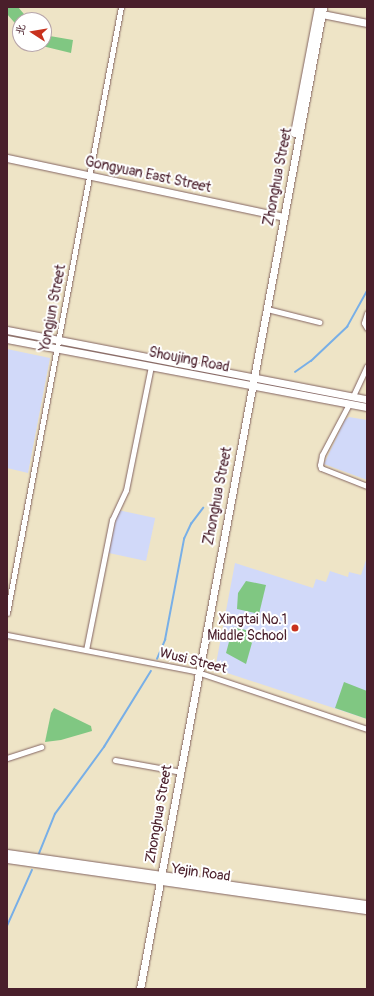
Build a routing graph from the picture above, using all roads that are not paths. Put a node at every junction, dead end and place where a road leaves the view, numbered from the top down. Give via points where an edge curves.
1 (121, 7) edge
2 (318, 7) edge
3 (323, 10) edge
4 (367, 23) edge
5 (7, 158) edge
6 (90, 176) junction
7 (281, 217) junction
8 (267, 309) junction
9 (367, 313) edge
10 (319, 322) dead end
11 (367, 328) edge
12 (7, 330) edge
13 (7, 339) edge
14 (59, 340) junction
15 (57, 348) junction
16 (152, 366) junction
17 (367, 366) edge
18 (251, 377) junction
19 (250, 385) junction
20 (353, 396) junction
21 (367, 399) edge
22 (349, 404) junction
23 (367, 407) edge
24 (367, 486) edge
25 (7, 613) edge
26 (7, 635) edge
27 (86, 650) junction
28 (196, 672) junction
29 (367, 729) edge
30 (42, 747) dead end
31 (7, 758) edge
32 (115, 760) dead end
33 (176, 771) junction
34 (7, 853) edge
35 (7, 859) edge
36 (158, 877) junction
37 (367, 904) edge
38 (367, 910) edge
39 (135, 989) edge
40 (140, 989) edge

1 - 6 street, Yongjun Street
2 - 7 street, Zhonghua Street
3 - 4 street
3 - 7 street, Zhonghua Street
5 - 6 street, Gongyuan East Street
6 - 7 street, Gongyuan East Street
6 - 14 street, Yongjun Street
7 - 8 street, Zhonghua Street
7 - 18 street, Zhonghua Street
8 - 10 street
8 - 18 street, Zhonghua Street
9 - 11 street via 364,323
12 - 14 street, Shoujing Road
13 - 15 street, Shoujing Road
14 - 15 street, Yongjun Street
14 - 18 street, Shoujing Road
15 - 16 street, Shoujing Road
15 - 25 street, Yongjun Street
16 - 19 street, Shoujing Road
16 - 27 street via 126,490 112,520
17 - 20 street
18 - 19 street, Zhonghua Street
18 - 20 street, Shoujing Road
19 - 22 street, Shoujing Road
19 - 28 street, Zhonghua Street
20 - 21 street, Shoujing Road
22 - 23 street, Shoujing Road
22 - 24 street via 322,455 320,465 321,468
26 - 27 street, Wusi Street
27 - 28 street, Wusi Street
28 - 29 street, Wusi Street
28 - 33 street, Zhonghua Street
28 - 36 street, Zhonghua Street
30 - 31 street
32 - 33 street
33 - 36 street, Zhonghua Street
34 - 36 street, Yejin Road
35 - 36 street, Yejin Road
36 - 37 street, Yejin Road
36 - 38 street, Yejin Road
36 - 39 street, Zhonghua Street
36 - 40 street, Zhonghua Street

